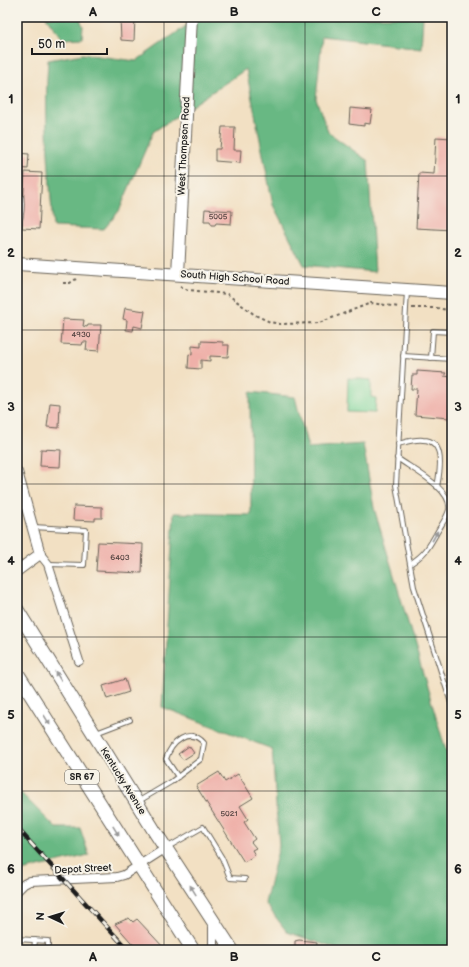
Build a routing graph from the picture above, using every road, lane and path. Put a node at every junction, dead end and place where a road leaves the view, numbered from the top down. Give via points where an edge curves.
1 (190, 17) edge
2 (17, 185) edge
3 (17, 234) edge
4 (17, 264) edge
5 (178, 280) junction
6 (408, 290) junction
7 (452, 293) edge
8 (398, 307) dead end
9 (413, 308) dead end
10 (452, 311) edge
11 (452, 332) edge
12 (404, 356) junction
13 (431, 358) junction
14 (452, 359) edge
15 (398, 444) junction
16 (397, 458) junction
17 (17, 472) edge
18 (437, 487) junction
19 (20, 490) edge
20 (33, 527) junction
21 (40, 554) junction
22 (48, 564) junction
23 (410, 564) junction
24 (17, 571) edge
25 (17, 610) edge
26 (79, 661) dead end
27 (17, 673) edge
28 (452, 706) edge
29 (130, 720) dead end
30 (94, 734) junction
31 (178, 777) junction
32 (137, 802) junction
33 (166, 848) junction
34 (138, 866) junction
35 (244, 879) dead end
36 (18, 889) edge
37 (214, 923) junction
38 (17, 938) edge
39 (35, 940) junction
40 (34, 950) edge
41 (48, 950) edge
42 (193, 950) edge
43 (213, 950) edge
44 (232, 950) edge

1 - 5 main road, West Thompson Road
2 - 3 lane via 22,202
4 - 5 main road, South High School Road
5 - 6 main road, South High School Road
5 - 8 path via 188,290 227,294 270,322 291,325 319,323 371,303
6 - 7 main road, South High School Road
6 - 12 lane
9 - 10 path
11 - 13 lane via 433,330
12 - 13 lane
12 - 15 lane
13 - 14 lane
15 - 16 lane
15 - 18 lane via 424,439 434,444 439,452 441,467
16 - 18 lane
16 - 23 lane via 396,485
17 - 19 street
23 -> 18 lane via 423,556 449,510 444,493
19 - 20 street
20 - 21 street
20 - 22 lane via 86,530 84,565
21 - 22 street
21 - 24 street
22 - 26 street
23 - 28 lane via 414,588
30 -> 25 main road, Kentucky Avenue
27 -> 34 main road, SR 67
29 - 30 lane
30 - 32 main road, Kentucky Avenue
31 - 31 lane via 201,759 204,743 192,735 181,737 169,750 166,758
31 - 32 lane
32 - 33 main road, Kentucky Avenue
33 - 34 street, Depot Street
33 - 35 lane via 203,827 222,858 230,878
37 -> 33 main road, Kentucky Avenue
34 - 36 street, Depot Street via 124,875 114,877 30,881
34 - 42 main road, SR 67
37 - 43 street
37 - 44 main road, Kentucky Avenue
38 - 39 lane
39 - 40 lane
39 - 41 lane via 48,941

